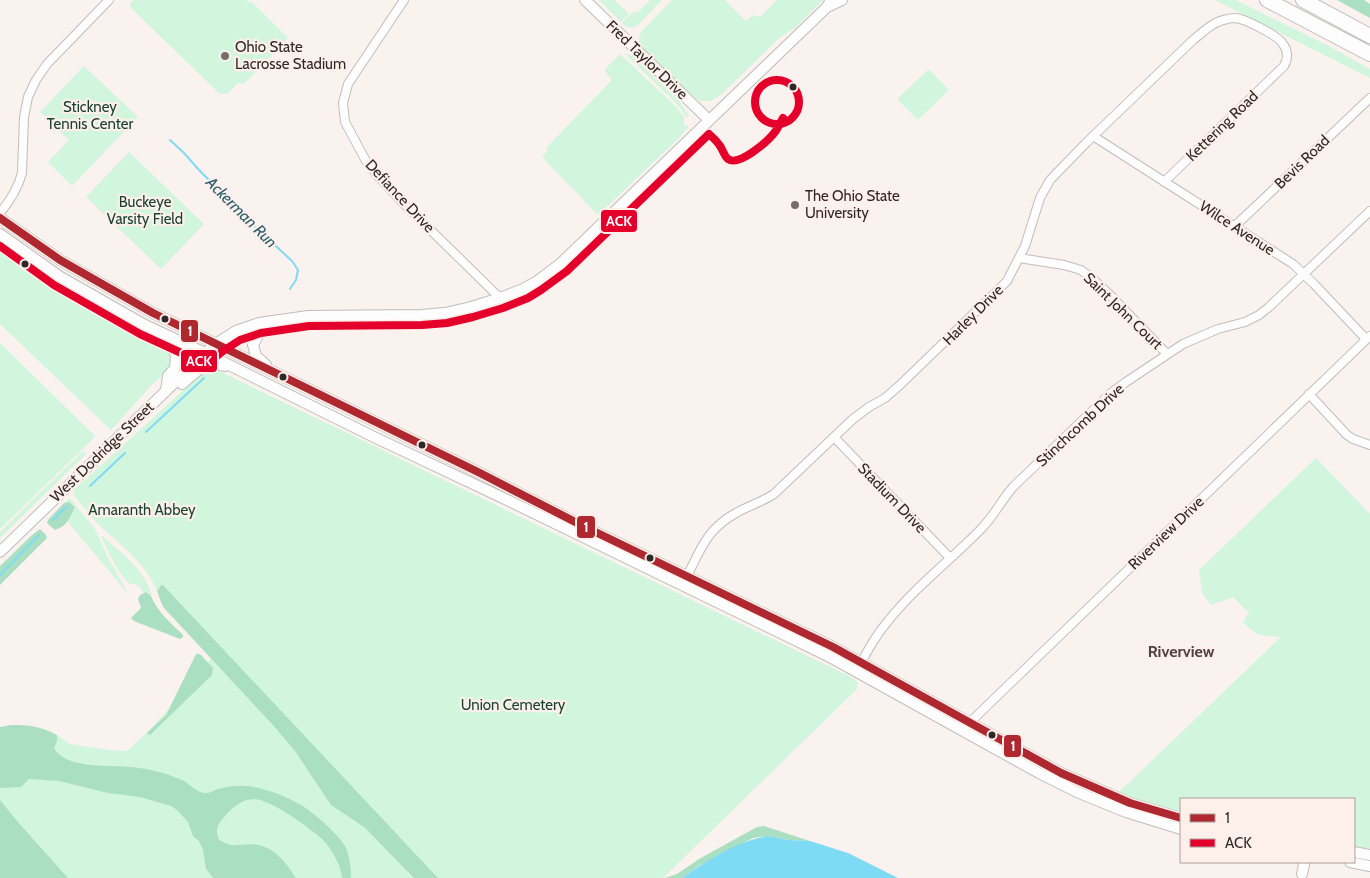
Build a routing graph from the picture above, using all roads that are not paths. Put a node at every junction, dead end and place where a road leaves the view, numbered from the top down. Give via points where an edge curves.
1 (109, 0) edge
2 (404, 0) edge
3 (585, 0) edge
4 (842, 0) edge
5 (1260, 0) edge
6 (1267, 0) edge
7 (1304, 0) edge
8 (829, 4) edge
9 (1288, 11) junction
10 (1370, 36) edge
11 (1370, 54) edge
12 (1280, 71) joint
13 (1370, 98) edge
14 (709, 120) junction
15 (1093, 136) junction
16 (1164, 182) junction
17 (1370, 210) edge
18 (0, 213) edge
19 (0, 218) edge
20 (1235, 226) junction
21 (0, 234) edge
22 (1020, 258) junction
23 (1304, 274) junction
24 (500, 298) junction
25 (288, 319) junction
26 (145, 325) junction
27 (1368, 337) edge
28 (216, 343) junction
29 (205, 353) junction
30 (1167, 354) junction
31 (236, 368) junction
32 (276, 373) junction
33 (166, 391) junction
34 (1309, 394) junction
35 (148, 408) junction
36 (834, 437) junction
37 (1370, 445) edge
38 (0, 552) edge
39 (950, 558) junction
40 (685, 580) junction
41 (859, 667) junction
42 (966, 726) junction
43 (1180, 818) edge
44 (1180, 828) edge
45 (1355, 852) edge
46 (1370, 855) edge
47 (1303, 863) edge
48 (1355, 863) edge
49 (1370, 866) edge
50 (1302, 874) dead end

1 - 18 street via 36,80 24,117 20,181
2 - 24 street, Defiance Drive via 348,84 342,104 345,122 377,175
3 - 14 main road, Fred Taylor Drive
4 - 8 main road, West Dodridge Street
5 - 9 highway
6 - 9 highway
7 - 10 highway
8 - 14 main road, West Dodridge Street
9 - 11 highway
12 - 15 street, Harley Drive via 1287,56 1277,37 1236,18 1218,22 1192,41
12 - 16 street, Kettering Road
13 - 20 street, Bevis Road
14 - 24 main road, West Dodridge Street via 560,264 536,282
15 - 16 street, Wilce Avenue
15 - 22 street, Harley Drive via 1045,187
16 - 20 street, Wilce Avenue
17 - 23 street, Stinchcomb Drive
19 - 28 main road via 96,282
20 - 23 street, Wilce Avenue
21 - 26 main road via 59,276
22 - 30 street, Saint John Court via 1081,270
22 - 36 street, Harley Drive via 1006,281 900,385
23 - 27 street, Wilce Avenue
23 - 30 street, Stinchcomb Drive via 1259,315 1194,338
24 - 25 main road, West Dodridge Street via 445,313
25 - 28 main road, West Dodridge Street via 236,331
25 - 32 main road via 259,334 253,345 256,356
26 - 29 main road
26 - 33 main road via 169,341 176,351 175,368 168,376
27 - 34 street, Riverview Drive
28 - 29 main road, West Dodridge Street
28 - 32 main road
29 - 31 main road
29 - 33 main road, West Dodridge Street
30 - 39 street, Stinchcomb Drive via 1099,404 1014,486 982,528
31 - 35 main road via 216,364 202,367 164,399
31 - 40 main road via 374,438
32 - 40 main road via 478,472
33 - 35 main road, West Dodridge Street
34 - 37 street via 1347,435
34 - 42 street, Riverview Drive
35 - 38 main road, West Dodridge Street
36 - 39 street, Stadium Drive
36 - 40 street, Harley Drive via 774,494 717,526 701,546
39 - 41 street, Stinchcomb Drive via 888,621
40 - 41 main road via 833,647
41 - 42 main road
42 - 43 main road via 1130,803
42 - 44 main road via 1040,773 1079,792 1126,812
45 - 46 main road
47 - 50 main road
48 - 49 main road

